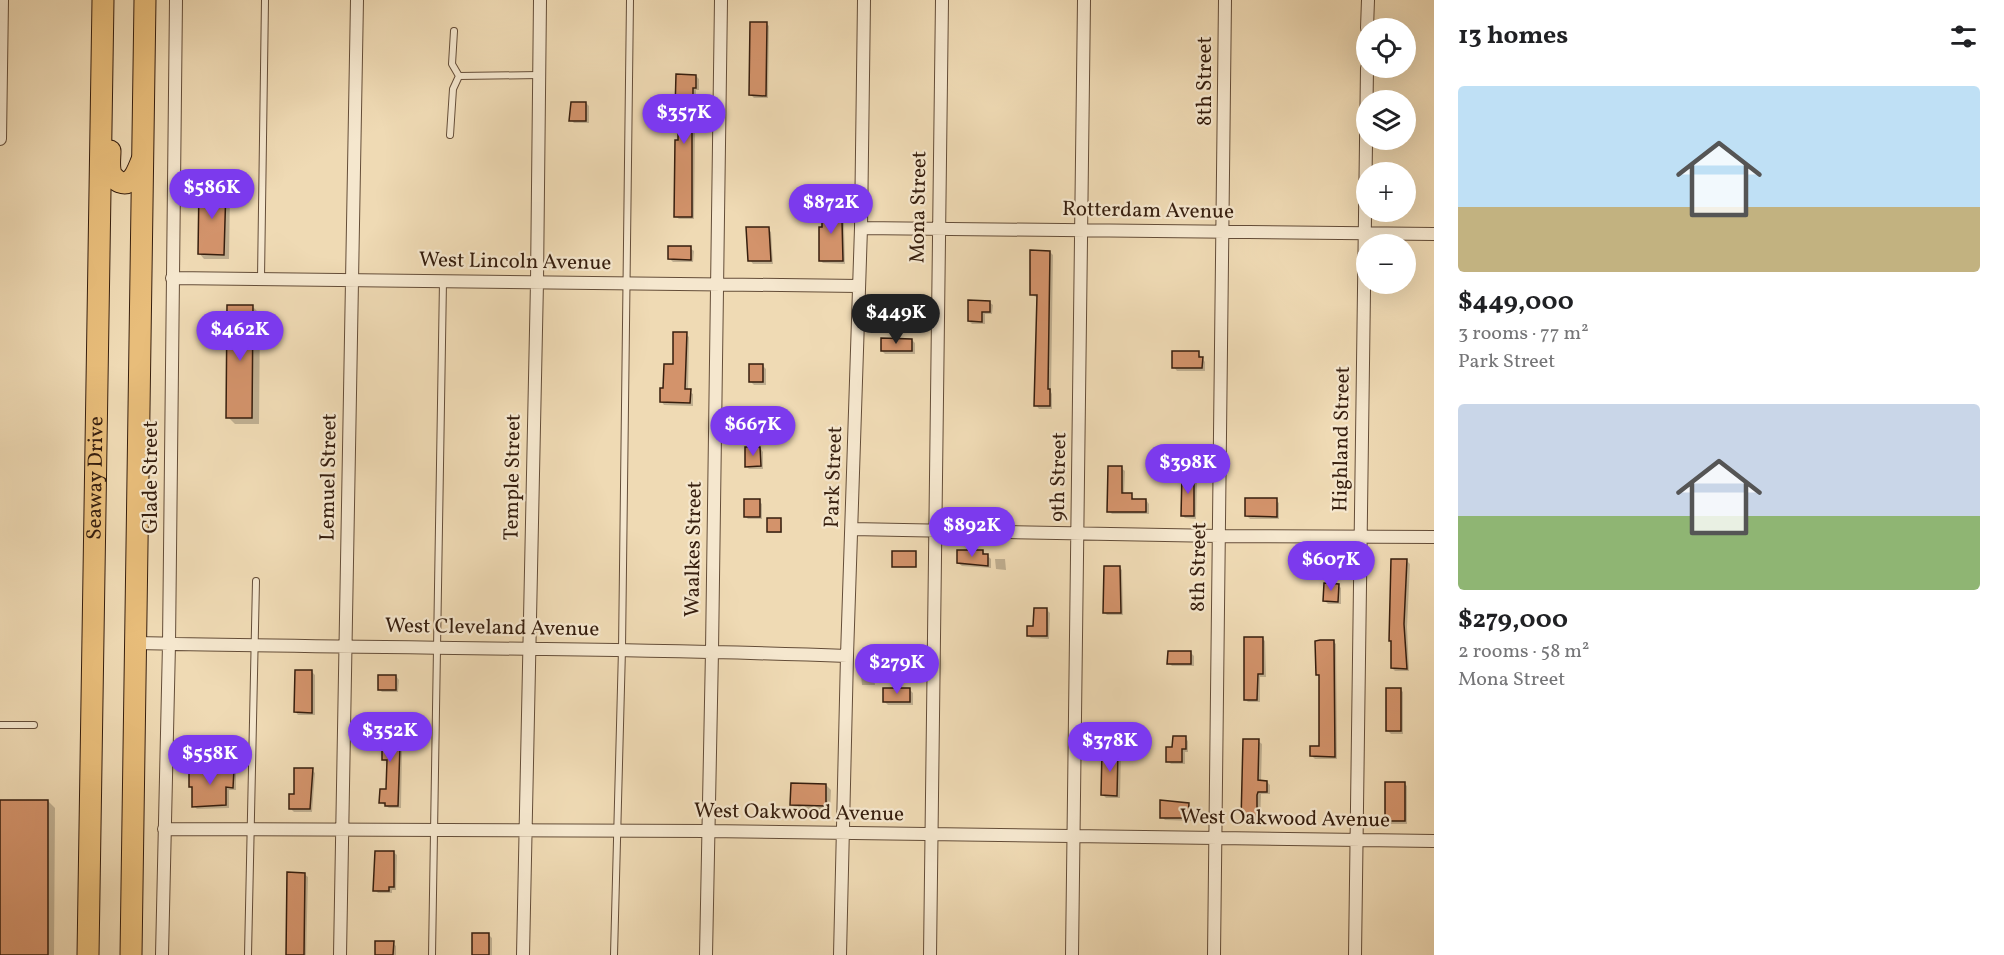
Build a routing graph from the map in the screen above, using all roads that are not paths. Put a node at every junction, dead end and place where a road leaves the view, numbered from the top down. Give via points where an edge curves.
1 (2, 0) edge
2 (103, 0) edge
3 (112, 0) edge
4 (137, 0) edge
5 (145, 0) edge
6 (176, 0) edge
7 (265, 0) edge
8 (357, 0) edge
9 (540, 0) edge
10 (630, 0) edge
11 (721, 0) edge
12 (864, 0) edge
13 (942, 0) edge
14 (1084, 0) edge
15 (1225, 0) edge
16 (1368, 0) edge
17 (1367, 18) edge
18 (454, 32) dead end
19 (539, 75) junction
20 (459, 76) junction
21 (1367, 78) edge
22 (143, 95) junction
23 (450, 135) dead end
24 (0, 140) edge
25 (142, 159) junction
26 (861, 228) junction
27 (938, 228) junction
28 (1081, 230) junction
29 (1223, 231) junction
30 (1364, 233) junction
31 (1434, 234) edge
32 (172, 278) junction
33 (261, 278) junction
34 (351, 280) junction
35 (443, 281) junction
36 (537, 282) junction
37 (627, 283) junction
38 (718, 284) junction
39 (859, 286) junction
40 (852, 529) junction
41 (935, 532) junction
42 (1078, 534) junction
43 (1219, 536) junction
44 (1360, 536) junction
45 (1434, 537) edge
46 (256, 581) dead end
47 (136, 643) junction
48 (169, 644) junction
49 (255, 646) junction
50 (346, 646) junction
51 (437, 647) junction
52 (528, 648) junction
53 (622, 649) junction
54 (712, 651) junction
55 (847, 656) junction
56 (0, 725) edge
57 (34, 725) dead end
58 (164, 829) junction
59 (250, 829) junction
60 (343, 829) junction
61 (434, 830) junction
62 (525, 830) junction
63 (617, 831) junction
64 (707, 831) junction
65 (843, 833) junction
66 (931, 834) junction
67 (1074, 835) junction
68 (1216, 837) junction
69 (1357, 839) junction
70 (1434, 841) edge
71 (88, 955) edge
72 (130, 955) edge
73 (162, 955) edge
74 (248, 955) edge
75 (340, 955) edge
76 (432, 955) edge
77 (523, 955) edge
78 (614, 955) edge
79 (705, 955) edge
80 (840, 955) edge
81 (930, 955) edge
82 (1072, 955) edge
83 (1214, 955) edge
84 (1355, 955) edge

1 - 24 street
2 - 71 highway, Seaway Drive
3 - 25 highway via 112,176 125,183 131,180
4 - 22 highway
5 - 22 highway, Seaway Drive
6 - 32 street, Glade Street
7 - 33 lane
8 - 34 street, Lemuel Street
9 - 19 street, Temple Street
10 - 37 lane
11 - 38 street, Waalkes Street
12 - 26 street, Park Street
13 - 27 street, Mona Street
14 - 28 street, 9th Street
15 - 29 street, 8th Street
16 - 17 street
18 - 20 lane via 452,64
19 - 20 lane
19 - 36 street, Temple Street
20 - 23 lane via 453,89
21 - 30 street, Highland Street
22 - 25 highway, Seaway Drive
25 - 47 highway, Seaway Drive
26 - 27 street, Rotterdam Avenue
26 - 39 street, Park Street
27 - 28 street, Rotterdam Avenue
27 - 41 street, Mona Street
28 - 29 street, Rotterdam Avenue
28 - 42 street, 9th Street
29 - 30 street, Rotterdam Avenue
29 - 43 street, 8th Street
30 - 31 street, Rotterdam Avenue
30 - 44 street, Highland Street
32 - 33 street, West Lincoln Avenue
32 - 48 street, Glade Street
33 - 34 street, West Lincoln Avenue
34 - 35 street, West Lincoln Avenue
34 - 50 street, Lemuel Street
35 - 36 street, West Lincoln Avenue
35 - 51 lane
36 - 37 street, West Lincoln Avenue
36 - 52 street, Temple Street
37 - 38 street, West Lincoln Avenue
37 - 53 lane
38 - 39 street, West Lincoln Avenue
38 - 54 street, Waalkes Street
39 - 40 street, Park Street
40 - 41 street
40 - 55 street, Park Street
41 - 42 street
41 - 66 street, Mona Street
42 - 43 street
42 - 67 street, 9th Street
43 - 44 street
43 - 68 street, 8th Street
44 - 45 street
44 - 69 street, Highland Street
46 - 49 lane
47 - 48 street, West Cleveland Avenue
47 - 72 highway, Seaway Drive
48 - 49 street, West Cleveland Avenue
48 - 58 street, Glade Street
49 - 50 street, West Cleveland Avenue
49 - 59 lane
50 - 51 street, West Cleveland Avenue
50 - 60 street, Lemuel Street
51 - 52 street, West Cleveland Avenue
51 - 61 lane
52 - 53 street, West Cleveland Avenue
52 - 62 street, Temple Street
53 - 54 street, West Cleveland Avenue
53 - 63 lane
54 - 55 street, West Cleveland Avenue
54 - 64 street, Waalkes Street
55 - 65 street, Park Street
56 - 57 lane
58 - 59 street, West Oakwood Avenue
58 - 73 street, Glade Street
59 - 60 street, West Oakwood Avenue
59 - 74 lane
60 - 61 street, West Oakwood Avenue
60 - 75 street, Lemuel Street
61 - 62 street, West Oakwood Avenue
61 - 76 lane
62 - 63 street, West Oakwood Avenue
62 - 77 street, Temple Street
63 - 64 street, West Oakwood Avenue
63 - 78 lane
64 - 65 street, West Oakwood Avenue
64 - 79 street, Waalkes Street
65 - 66 street, West Oakwood Avenue
65 - 80 street, Park Street
66 - 67 street, West Oakwood Avenue
66 - 81 street, Mona Street
67 - 68 street, West Oakwood Avenue
67 - 82 street, 9th Street
68 - 69 street, West Oakwood Avenue
68 - 83 street, 8th Street
69 - 70 street, West Oakwood Avenue
69 - 84 street, Highland Street

